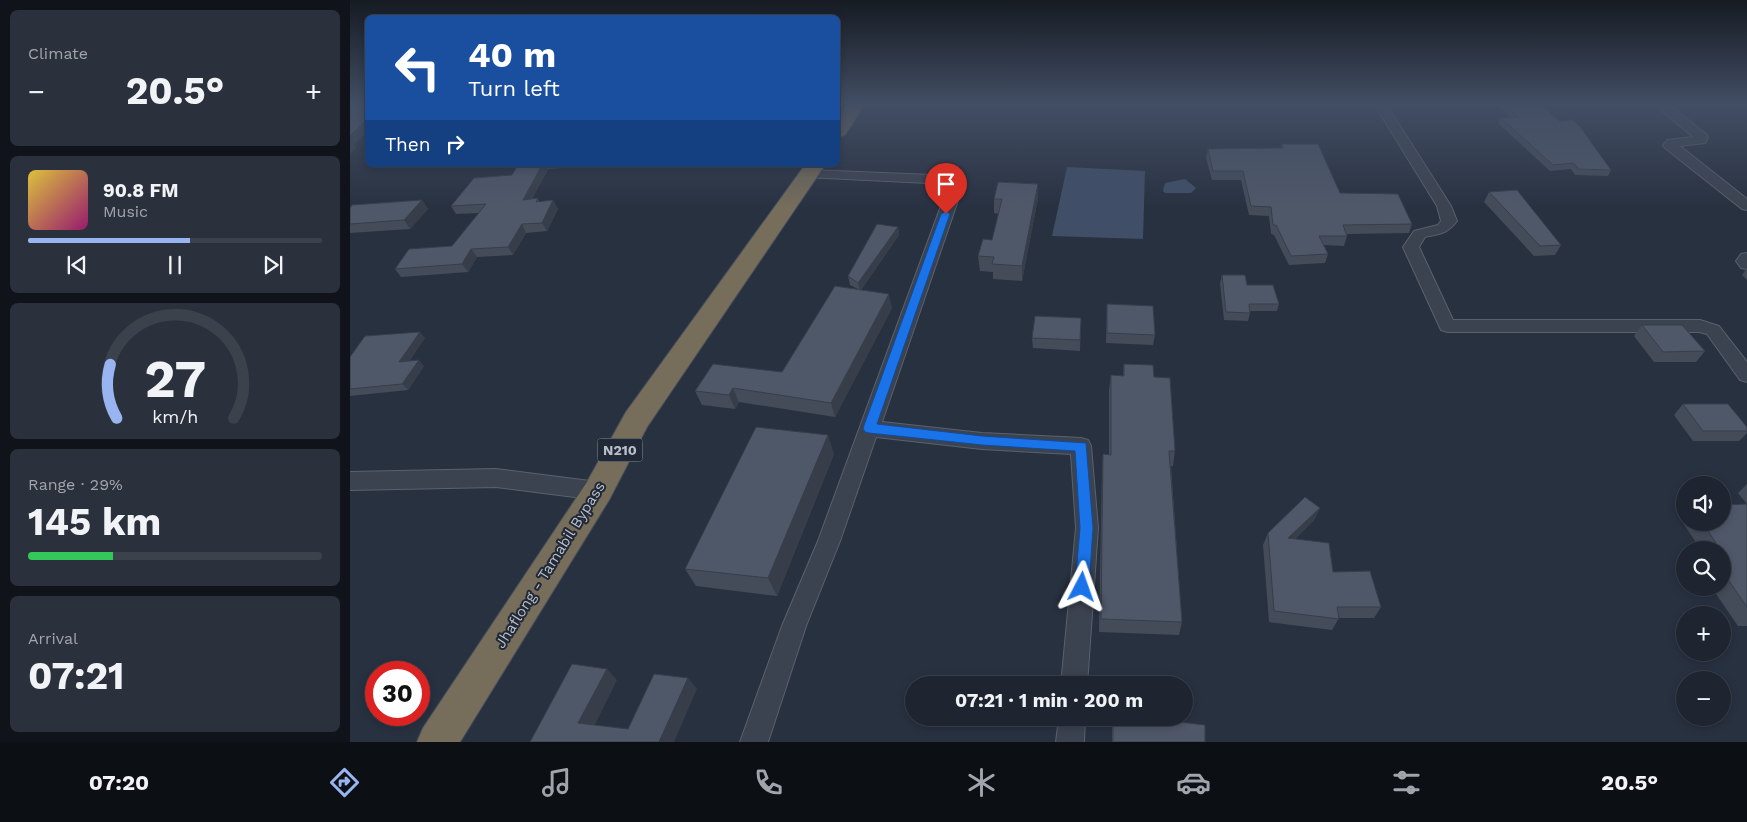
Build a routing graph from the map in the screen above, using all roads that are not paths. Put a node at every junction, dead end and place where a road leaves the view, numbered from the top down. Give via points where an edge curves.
1 (1402, 139) edge
2 (1700, 139) edge
3 (812, 169) edge
4 (1747, 206) edge
5 (1747, 258) edge
6 (1747, 264) edge
7 (1747, 375) edge
8 (869, 428) junction
9 (350, 481) edge
10 (598, 492) junction
11 (1075, 676) edge
12 (1071, 726) edge
13 (437, 742) edge
14 (754, 742) edge
15 (1070, 742) edge

1 - 7 street via 1444,206 1449,221 1443,228 1419,234 1411,246 1446,326 1700,326 1713,330
2 - 4 street via 1670,145
3 - 8 street via 958,180
3 - 10 highway, Jhaflong - Tamabil Bypass / N210 via 636,420
5 - 6 street via 1744,261
8 - 11 street via 982,441 1081,446 1087,528
8 - 14 street
9 - 10 street via 496,478
10 - 13 highway, Jhaflong - Tamabil Bypass / N210
12 - 15 street

